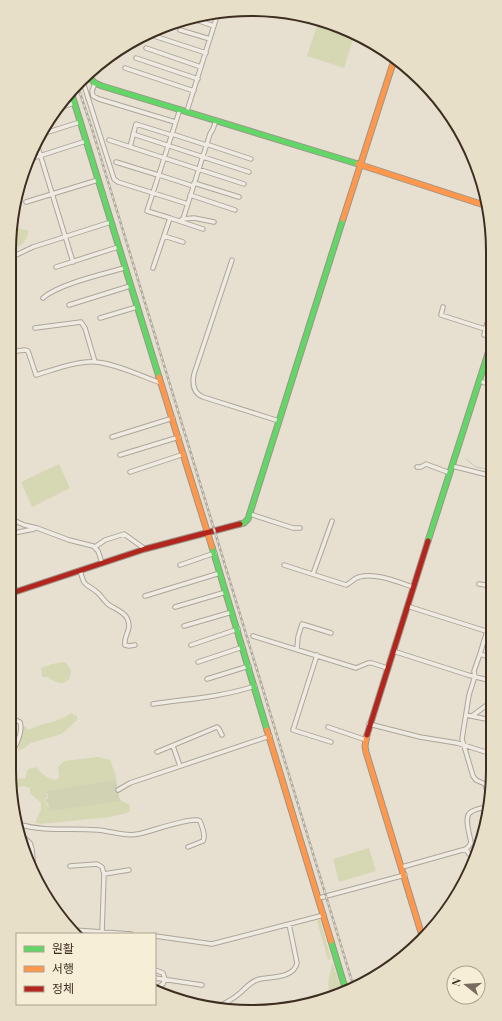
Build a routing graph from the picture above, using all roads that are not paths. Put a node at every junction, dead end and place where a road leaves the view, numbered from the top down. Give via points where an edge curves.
1 (216, 19) edge
2 (201, 22) edge
3 (214, 26) junction
4 (180, 30) dead end
5 (155, 36) edge
6 (210, 39) junction
7 (146, 48) dead end
8 (206, 53) junction
9 (136, 58) dead end
10 (393, 64) edge
11 (202, 66) junction
12 (125, 68) dead end
13 (198, 79) junction
14 (90, 80) edge
15 (94, 83) junction
16 (84, 86) edge
17 (194, 91) junction
18 (73, 98) edge
19 (74, 103) junction
20 (67, 105) edge
21 (180, 109) junction
22 (187, 111) junction
23 (216, 120) junction
24 (80, 122) junction
25 (175, 122) junction
26 (48, 132) edge
27 (133, 134) junction
28 (171, 135) junction
29 (109, 140) dead end
30 (86, 141) junction
31 (168, 145) junction
32 (206, 145) junction
33 (130, 147) junction
34 (39, 149) edge
35 (41, 155) junction
36 (36, 157) edge
37 (202, 157) junction
38 (164, 158) junction
39 (251, 158) dead end
40 (116, 162) dead end
41 (360, 165) junction
42 (198, 169) junction
43 (249, 172) dead end
44 (158, 175) junction
45 (98, 180) junction
46 (244, 184) dead end
47 (194, 185) junction
48 (153, 193) junction
49 (53, 194) junction
50 (190, 195) junction
51 (239, 197) dead end
52 (26, 202) dead end
53 (188, 204) junction
54 (481, 204) edge
55 (235, 210) dead end
56 (170, 218) junction
57 (181, 220) junction
58 (110, 222) junction
59 (214, 222) dead end
60 (203, 229) dead end
61 (164, 236) junction
62 (66, 237) junction
63 (183, 242) dead end
64 (118, 247) junction
65 (16, 255) edge
66 (232, 260) dead end
67 (74, 262) junction
68 (56, 268) dead end
69 (124, 268) junction
70 (154, 268) dead end
71 (130, 286) junction
72 (43, 298) dead end
73 (69, 305) dead end
74 (137, 307) junction
75 (443, 307) dead end
76 (100, 318) dead end
77 (35, 328) dead end
78 (486, 329) joint
79 (484, 335) dead end
80 (16, 351) edge
81 (486, 361) edge
82 (95, 362) junction
83 (480, 381) junction
84 (161, 383) junction
85 (486, 383) edge
86 (173, 418) junction
87 (279, 421) junction
88 (112, 437) dead end
89 (179, 437) junction
90 (184, 454) junction
91 (120, 455) dead end
92 (452, 466) junction
93 (417, 467) dead end
94 (130, 472) dead end
95 (450, 473) junction
96 (486, 474) edge
97 (250, 514) junction
98 (16, 521) edge
99 (332, 521) dead end
100 (37, 528) junction
101 (300, 528) dead end
102 (16, 533) edge
103 (208, 533) junction
104 (95, 547) junction
105 (145, 550) junction
106 (214, 553) junction
107 (102, 563) junction
108 (180, 565) dead end
109 (284, 565) dead end
110 (80, 570) junction
111 (220, 573) junction
112 (313, 574) junction
113 (479, 584) dead end
114 (486, 585) edge
115 (413, 587) junction
116 (16, 592) edge
117 (226, 592) junction
118 (145, 596) dead end
119 (407, 606) junction
120 (175, 608) dead end
121 (232, 612) junction
122 (184, 626) dead end
123 (238, 630) junction
124 (486, 630) edge
125 (331, 633) dead end
126 (253, 636) dead end
127 (486, 637) edge
128 (135, 645) dead end
129 (191, 645) dead end
130 (243, 647) junction
131 (296, 649) junction
132 (393, 651) junction
133 (480, 654) junction
134 (317, 655) junction
135 (486, 656) edge
136 (198, 662) dead end
137 (249, 666) junction
138 (387, 668) junction
139 (475, 676) junction
140 (207, 679) dead end
141 (486, 679) edge
142 (255, 686) junction
143 (153, 704) dead end
144 (486, 706) edge
145 (466, 715) junction
146 (472, 716) junction
147 (486, 719) dead end
148 (16, 720) edge
149 (369, 724) junction
150 (328, 727) dead end
151 (222, 735) dead end
152 (270, 736) junction
153 (366, 740) junction
154 (16, 741) edge
155 (331, 742) dead end
156 (173, 746) junction
157 (464, 746) junction
158 (157, 752) dead end
159 (486, 752) edge
160 (180, 766) junction
161 (485, 784) edge
162 (118, 790) dead end
163 (483, 808) edge
164 (23, 825) edge
165 (27, 841) edge
166 (188, 848) dead end
167 (466, 849) junction
168 (470, 855) edge
169 (33, 857) edge
170 (70, 866) dead end
171 (402, 867) junction
172 (129, 870) dead end
173 (104, 874) junction
174 (405, 875) junction
175 (319, 898) junction
176 (324, 915) junction
177 (289, 924) junction
178 (80, 931) edge
179 (102, 932) junction
180 (421, 932) edge
181 (95, 933) edge
182 (116, 933) edge
183 (156, 936) edge
184 (156, 970) edge
185 (156, 978) edge
186 (165, 979) junction
187 (202, 985) dead end
188 (160, 986) edge
189 (344, 986) edge
190 (226, 1003) edge

1 - 3 street
2 - 3 street
3 - 6 street
4 - 6 street
5 - 8 street
6 - 8 street
7 - 11 street
8 - 11 street
9 - 13 street
10 - 41 street
11 - 13 street
12 - 17 street
13 - 17 street
14 - 15 street
15 - 21 street
15 - 25 street via 93,96
16 - 48 street via 114,179
17 - 22 street
18 - 19 street
19 - 20 street
19 - 24 street
21 - 22 street
21 - 25 street
22 - 23 street
23 - 32 street
23 - 41 street
24 - 26 street
24 - 30 street
25 - 28 street
27 - 28 street via 136,124
27 - 31 street
27 - 33 street
28 - 31 street
28 - 32 street
29 - 33 street
30 - 35 street
30 - 45 street
31 - 37 street
31 - 38 street
32 - 37 street
32 - 39 street
33 - 38 street
34 - 35 street
35 - 36 street
35 - 49 street
37 - 42 street
37 - 43 street
38 - 42 street
38 - 44 street
40 - 44 street
41 - 54 street
41 - 87 street
42 - 46 street
42 - 47 street
44 - 47 street
44 - 48 street
45 - 49 street
45 - 58 street
47 - 50 street
47 - 51 street
48 - 53 street
48 - 56 street via 147,211
49 - 52 street
49 - 62 street
50 - 53 street
50 - 55 street
53 - 57 street
56 - 57 street
56 - 61 street
57 - 59 street via 194,218
57 - 60 street
58 - 62 street
58 - 64 street
61 - 63 street
61 - 70 street
62 - 65 street
62 - 67 street
64 - 67 street
64 - 69 street
66 - 87 street via 194,374 194,390 203,397
67 - 68 street
69 - 71 street
69 - 72 street via 48,292
71 - 73 street
71 - 74 street
74 - 76 street
74 - 84 street
75 - 78 street via 440,315
77 - 82 street via 81,322
78 - 79 street
80 - 82 street via 28,351 36,375
81 - 83 street
82 - 84 street
83 - 85 street
83 - 92 street
84 - 86 street
86 - 88 street
86 - 89 street
87 - 97 street
89 - 90 street
89 - 91 street
90 - 94 street
90 - 103 street
92 - 95 street
92 - 96 street
93 - 95 street via 426,464
95 - 115 street
97 - 101 street
97 - 103 street via 241,524
98 - 100 street
99 - 112 street
100 - 102 street
100 - 104 street
103 - 105 street
103 - 106 street
104 - 105 street via 124,534
104 - 107 street
105 - 107 street
106 - 108 street
106 - 111 street
107 - 110 street
109 - 112 street
110 - 116 street
110 - 128 street via 85,585 98,593 108,604 124,613 129,632 124,641 125,645
111 - 117 street
111 - 118 street
112 - 115 street via 346,584 353,579 366,576 392,580
113 - 114 street
115 - 119 street
117 - 120 street
117 - 121 street
119 - 124 street
119 - 132 street
121 - 122 street
121 - 123 street
123 - 129 street
123 - 130 street
125 - 131 street via 302,624
126 - 131 street
127 - 133 street
130 - 136 street
130 - 137 street
131 - 134 street
132 - 138 street
132 - 139 street
133 - 135 street
133 - 139 street via 474,671
134 - 138 street via 356,668 372,663
134 - 155 street via 293,730
137 - 140 street
137 - 142 street
138 - 149 street
139 - 141 street
139 - 145 street
142 - 143 street via 210,697
142 - 152 street
144 - 146 street
145 - 146 street
145 - 157 street via 462,739
146 - 147 street
148 - 154 street via 20,722 21,728
149 - 153 street
149 - 157 street
150 - 153 street
151 - 156 street via 217,727
152 - 160 street
152 - 175 street
153 - 171 street via 366,752
156 - 158 street
156 - 160 street
157 - 159 street
157 - 161 street via 473,776
160 - 162 street via 130,783
163 - 167 street via 468,814 471,843
164 - 166 street via 38,829 98,830 136,835 198,819 204,839
165 - 169 street via 32,849
167 - 168 street
167 - 171 street
170 - 173 street via 97,864 102,867
171 - 174 street
172 - 173 street
173 - 179 street
174 - 175 street
174 - 180 street
175 - 176 street
176 - 177 street
176 - 189 street
177 - 183 street via 212,944
177 - 190 street via 297,963 293,972 259,979 246,986
178 - 181 street
179 - 181 street
179 - 182 street
184 - 186 street via 163,973
185 - 186 street
186 - 187 street
186 - 188 street

